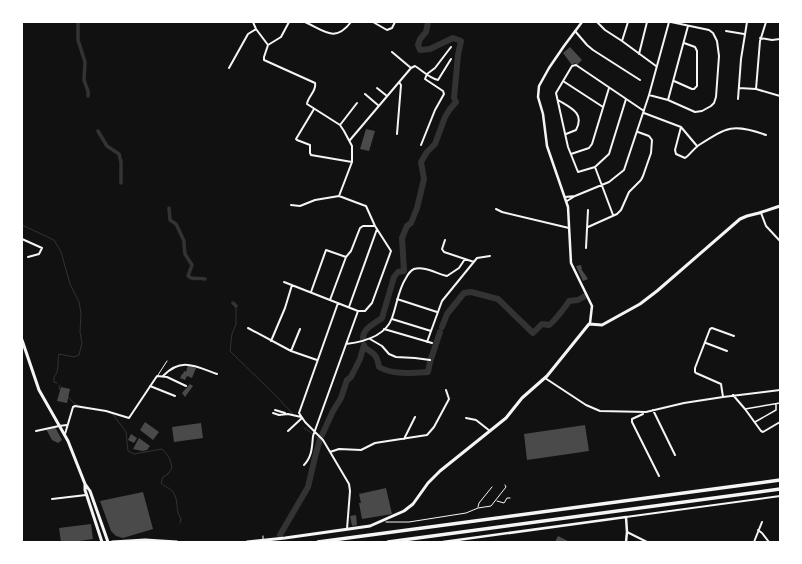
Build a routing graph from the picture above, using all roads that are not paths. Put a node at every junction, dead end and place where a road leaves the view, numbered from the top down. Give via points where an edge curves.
1 (254, 22) edge
2 (288, 22) edge
3 (305, 22) edge
4 (351, 22) edge
5 (373, 22) edge
6 (395, 22) edge
7 (582, 22) edge
8 (597, 22) edge
9 (628, 22) edge
10 (647, 22) edge
11 (670, 22) edge
12 (747, 22) edge
13 (766, 22) edge
14 (688, 25) junction
15 (256, 29) junction
16 (575, 31) junction
17 (726, 31) dead end
18 (744, 34) junction
19 (760, 38) junction
20 (780, 39) edge
21 (622, 41) junction
22 (684, 43) junction
23 (268, 45) junction
24 (450, 47) dead end
25 (392, 52) dead end
26 (639, 54) junction
27 (451, 59) dead end
28 (656, 66) junction
29 (229, 68) dead end
30 (411, 68) junction
31 (427, 74) junction
32 (640, 80) dead end
33 (563, 81) junction
34 (674, 81) junction
35 (399, 82) junction
36 (376, 88) dead end
37 (609, 88) junction
38 (739, 88) junction
39 (756, 89) junction
40 (365, 94) dead end
41 (649, 94) junction
42 (387, 96) junction
43 (780, 96) edge
44 (626, 99) junction
45 (738, 99) dead end
46 (558, 100) junction
47 (668, 100) junction
48 (357, 103) dead end
49 (379, 106) junction
50 (603, 107) junction
51 (314, 109) junction
52 (644, 112) junction
53 (340, 125) junction
54 (681, 127) junction
55 (638, 132) junction
56 (396, 134) dead end
57 (566, 134) junction
58 (766, 135) dead end
59 (350, 140) junction
60 (421, 145) dead end
61 (697, 146) junction
62 (571, 154) junction
63 (352, 162) junction
64 (595, 167) junction
65 (602, 185) junction
66 (339, 196) junction
67 (575, 196) junction
68 (565, 197) junction
69 (566, 201) junction
70 (291, 205) dead end
71 (780, 206) edge
72 (496, 209) dead end
73 (588, 210) dead end
74 (761, 213) junction
75 (613, 215) junction
76 (375, 226) junction
77 (588, 227) junction
78 (569, 228) junction
79 (377, 229) junction
80 (22, 238) edge
81 (445, 240) dead end
82 (780, 241) edge
83 (586, 248) dead end
84 (490, 256) dead end
85 (28, 257) dead end
86 (346, 257) junction
87 (464, 259) junction
88 (474, 262) junction
89 (284, 282) dead end
90 (292, 285) junction
91 (311, 292) junction
92 (397, 299) junction
93 (330, 300) junction
94 (338, 303) junction
95 (349, 308) junction
96 (358, 311) junction
97 (437, 312) junction
98 (392, 318) junction
99 (590, 323) junction
100 (248, 328) dead end
101 (300, 329) dead end
102 (384, 329) junction
103 (431, 330) junction
104 (734, 336) dead end
105 (370, 339) junction
106 (22, 340) edge
107 (271, 341) junction
108 (427, 342) junction
109 (432, 343) dead end
110 (705, 343) junction
111 (346, 344) junction
112 (291, 351) junction
113 (727, 351) dead end
114 (317, 360) junction
115 (430, 360) dead end
116 (167, 361) dead end
117 (217, 374) dead end
118 (157, 376) junction
119 (163, 376) junction
120 (545, 378) junction
121 (150, 386) junction
122 (186, 386) dead end
123 (446, 390) dead end
124 (780, 390) edge
125 (733, 395) junction
126 (175, 396) dead end
127 (723, 397) junction
128 (780, 403) edge
129 (776, 404) junction
130 (745, 408) junction
131 (274, 410) dead end
132 (653, 410) junction
133 (646, 412) junction
134 (273, 413) dead end
135 (287, 414) junction
136 (415, 417) dead end
137 (301, 418) junction
138 (466, 418) dead end
139 (755, 422) junction
140 (780, 422) edge
141 (67, 425) junction
142 (59, 426) junction
143 (36, 431) dead end
144 (288, 431) dead end
145 (315, 431) junction
146 (490, 431) junction
147 (65, 435) junction
148 (404, 438) junction
149 (330, 452) junction
150 (675, 455) dead end
151 (304, 465) dead end
152 (659, 476) dead end
153 (780, 480) edge
154 (85, 484) junction
155 (780, 489) edge
156 (87, 495) junction
157 (780, 496) edge
158 (52, 499) dead end
159 (626, 517) junction
160 (762, 522) dead end
161 (347, 529) junction
162 (758, 530) junction
163 (627, 532) junction
164 (263, 536) dead end
165 (102, 542) edge
166 (108, 542) edge
167 (112, 542) edge
168 (177, 542) edge
169 (247, 542) edge
170 (263, 542) edge
171 (318, 542) edge
172 (388, 542) edge
173 (443, 542) edge
174 (626, 542) edge
175 (647, 542) edge
176 (754, 542) edge
177 (769, 542) edge

1 - 15 street
2 - 23 street via 281,37
3 - 4 street via 335,34 342,32
5 - 6 street via 388,30
7 - 16 street
8 - 21 street
9 - 21 street
10 - 26 street
11 - 14 street
11 - 28 street
12 - 18 street
13 - 19 street
14 - 22 street
14 - 47 street via 709,30 717,41 719,56 715,100 711,106 695,112
15 - 23 street
15 - 29 street via 248,34
16 - 32 street via 593,50
16 - 68 street via 549,68 538,92 546,143
17 - 18 street
18 - 38 street
19 - 20 street
19 - 39 street
21 - 26 street
22 - 34 street
22 - 34 street via 697,51 697,86 692,89
23 - 51 street via 264,60 315,83 315,89 306,102
24 - 31 street via 435,68
25 - 30 street
26 - 28 street
27 - 31 street via 438,80
28 - 41 street
30 - 31 street via 415,66
30 - 35 street
31 - 60 street via 425,79 444,94
33 - 37 street via 575,65
33 - 46 street via 557,91
33 - 50 street
34 - 47 street
35 - 42 street
35 - 56 street via 401,85
36 - 42 street
37 - 44 street
37 - 50 street
38 - 39 street
38 - 45 street
39 - 43 street
40 - 49 street
41 - 47 street
41 - 52 street
42 - 49 street
44 - 52 street
44 - 64 street via 610,154
46 - 57 street
46 - 57 street via 579,117 576,130
48 - 53 street
49 - 59 street
50 - 62 street via 591,146
51 - 53 street
51 - 63 street via 296,139 310,145 311,155
52 - 54 street
52 - 55 street
53 - 59 street
54 - 61 street
54 - 61 street via 675,148 676,154 686,158
55 - 65 street via 624,170 616,178
55 - 75 street via 651,137 651,153 641,180 629,192 621,210
57 - 62 street
58 - 61 street via 740,128 729,128
59 - 63 street
62 - 64 street via 578,172
63 - 66 street
64 - 65 street
65 - 67 street
65 - 75 street
66 - 70 street via 300,206
66 - 76 street via 366,206
67 - 68 street
67 - 69 street
68 - 69 street
69 - 78 street
71 - 74 main road
72 - 78 street
73 - 77 street
74 - 82 street via 766,226
74 - 99 main road via 740,219 640,304 602,325
75 - 77 street
76 - 79 street
76 - 86 street via 360,228
77 - 83 street
78 - 99 street via 570,260 592,306
79 - 95 street
79 - 96 street via 391,251 372,303 365,311
80 - 85 street via 42,248 39,254
81 - 87 street via 442,251
84 - 88 street via 479,257
86 - 91 street via 326,250
86 - 93 street
87 - 88 street
87 - 92 street via 458,268 447,276 422,269 411,271 400,288
88 - 97 street via 442,301
89 - 90 street
90 - 91 street
90 - 107 street
91 - 93 street
92 - 97 street
92 - 98 street
93 - 94 street
94 - 95 street
94 - 114 street
95 - 96 street
96 - 111 street
97 - 103 street
98 - 102 street
98 - 103 street
99 - 120 main road
100 - 107 street
101 - 112 street
102 - 105 street
102 - 108 street
103 - 108 street
104 - 110 street via 712,328
105 - 111 street
105 - 115 street via 396,357
106 - 142 main road via 34,379
107 - 112 street
108 - 109 street
110 - 113 street
110 - 127 street via 695,372 721,384
111 - 145 street
112 - 114 street
114 - 137 street via 299,410
116 - 118 lane
117 - 119 street via 185,364 173,367
118 - 119 street
118 - 121 street
119 - 122 street
120 - 133 street via 596,410
120 - 146 main road
121 - 126 street
121 - 141 street via 129,418 75,406
123 - 148 street via 449,399 430,432 421,437
124 - 125 street
125 - 127 street
125 - 130 street
127 - 132 street
128 - 129 street
129 - 130 street
129 - 139 street via 776,410
130 - 139 street
131 - 135 street
132 - 133 street
132 - 150 street
133 - 152 street via 632,419 632,422
134 - 135 street
135 - 137 street
136 - 148 street
137 - 144 street
137 - 145 street
138 - 146 street via 476,420
139 - 140 street via 763,432
141 - 142 street
141 - 147 street
142 - 143 street
142 - 147 main road
145 - 149 street
145 - 151 street via 310,456
146 - 161 main road via 440,471 413,504 404,511 370,526
147 - 154 main road
148 - 149 street via 376,443 360,450 339,449
149 - 161 street via 349,484
153 - 171 highway
154 - 156 main road
154 - 166 main road via 90,491
155 - 172 highway
156 - 158 street
156 - 165 main road
157 - 159 street
159 - 163 street
159 - 173 street
160 - 162 street
161 - 169 main road
162 - 176 street
162 - 177 street
163 - 174 street
163 - 175 street
164 - 170 lane
167 - 168 main road

